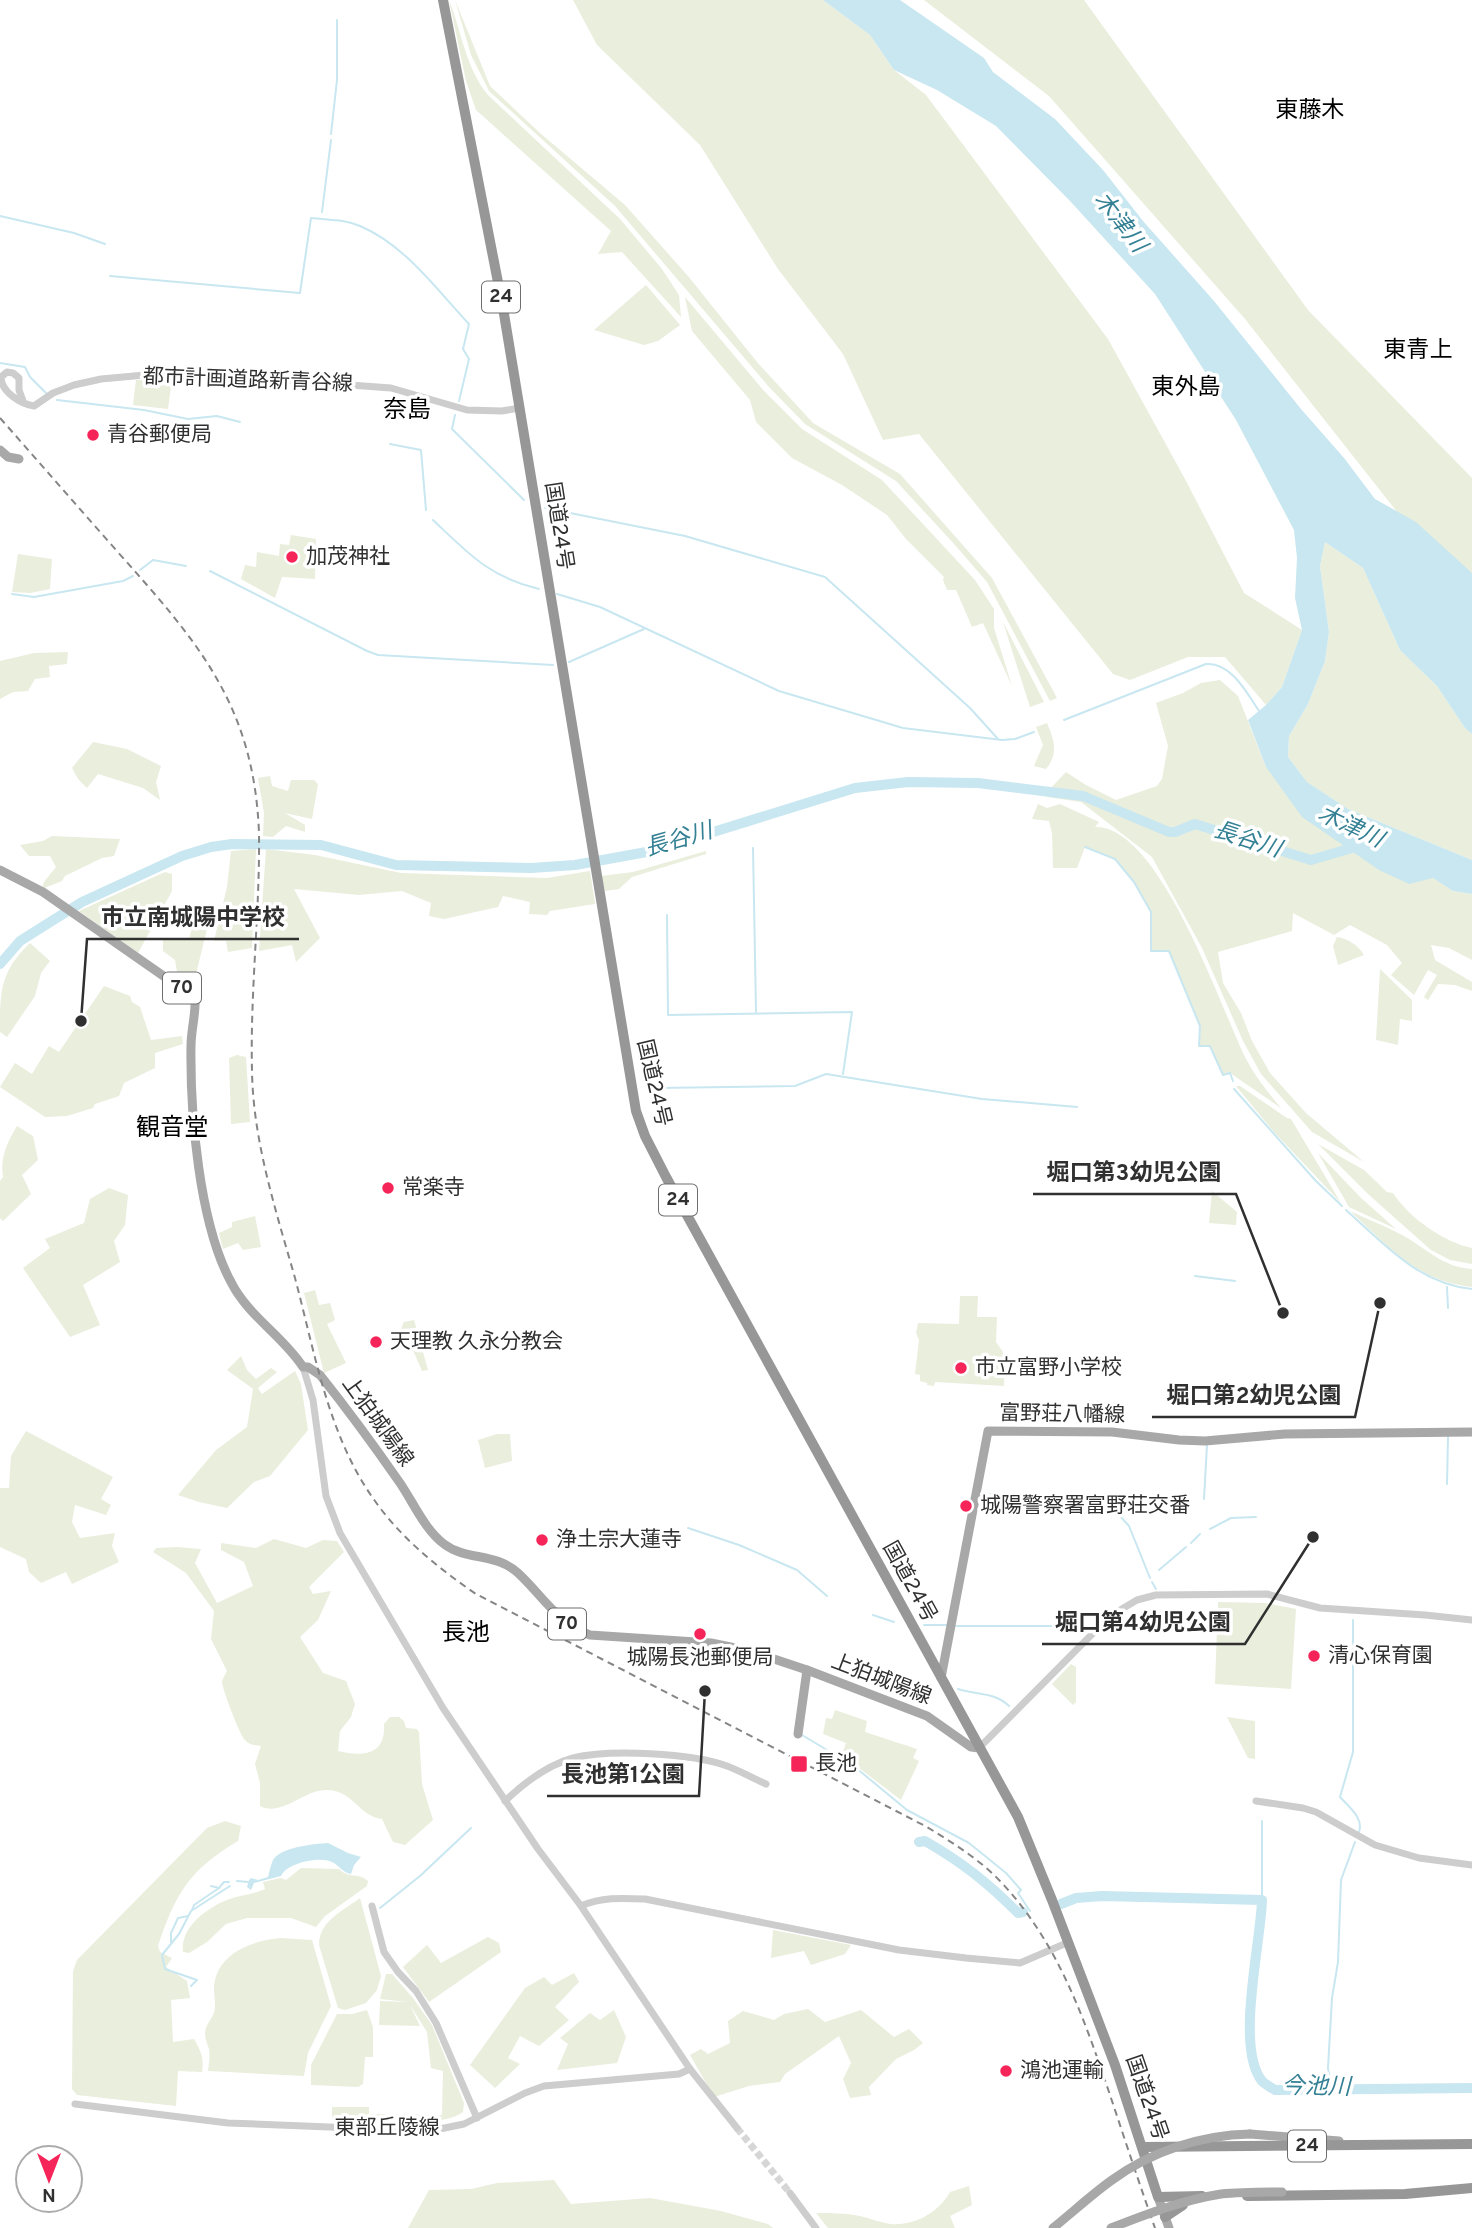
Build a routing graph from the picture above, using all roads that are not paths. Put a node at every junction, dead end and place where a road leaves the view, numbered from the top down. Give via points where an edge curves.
1 (443, 0) edge
2 (23, 401) dead end
3 (519, 408) junction
4 (0, 450) edge
5 (19, 459) dead end
6 (0, 870) edge
7 (303, 1367) junction
8 (1472, 1432) edge
9 (1472, 1620) edge
10 (807, 1670) junction
11 (940, 1679) junction
12 (798, 1734) dead end
13 (979, 1748) junction
14 (766, 1784) dead end
15 (505, 1801) junction
16 (1256, 1801) dead end
17 (1472, 1865) edge
18 (372, 1906) dead end
19 (581, 1906) junction
20 (1069, 1942) junction
21 (690, 2069) junction
22 (75, 2104) dead end
23 (477, 2118) junction
24 (737, 2128) tunnel mouth
25 (1472, 2144) edge
26 (1374, 2145) junction
27 (1143, 2147) junction
28 (1467, 2189) edge
29 (790, 2193) tunnel mouth
30 (1158, 2197) junction
31 (1223, 2197) junction
32 (1167, 2222) edge
33 (816, 2228) edge
34 (1053, 2228) edge
35 (1111, 2228) edge

1 - 3 highway, 国道24号 / 24
2 - 3 street, 都市計画道路新青谷線 via 34,405 86,381 156,374 391,388 467,410
3 - 11 highway, 国道24号 / 24 via 636,1111 666,1177
4 - 5 main road
6 - 7 main road, 上狛城陽線 / 70 via 43,892 195,998 193,1111 201,1183 218,1249 242,1298
7 - 10 main road, 上狛城陽線 / 70 via 314,1369 327,1384 444,1544 504,1562 577,1630 590,1635 719,1644
7 - 15 street via 313,1400 330,1512 419,1669
8 - 11 main road, 富野荘八幡線 via 1285,1434 1205,1441 1112,1432 988,1431
9 - 13 street via 1320,1608 1267,1594 1156,1595 1110,1616
10 - 12 main road
10 - 13 main road, 上狛城陽線 / 70 via 926,1716
11 - 13 highway, 国道24号 / 24
13 - 20 highway, 国道24号 / 24 via 1027,1836
14 - 15 street via 726,1766 691,1758 600,1755 555,1765
15 - 19 street
16 - 17 street via 1316,1812 1375,1845 1419,1858
18 - 23 street via 384,1952 436,2023
19 - 20 street via 597,1899 645,1899 898,1950 1020,1964
19 - 21 street
20 - 27 highway, 国道24号 / 24
21 - 23 street, 東部丘陵線 via 679,2074 544,2087
21 - 24 street
22 - 23 street, 東部丘陵線 via 312,2128 430,2132
25 - 26 highway, 24
26 - 27 highway, 24
26 - 34 main road, bridge via 1250,2134 1208,2138 1160,2153 1113,2179
27 - 30 highway, 国道24号 / 24
28 - 31 highway
28 - 35 main road, bridge via 1234,2193 1152,2212
29 - 33 street
30 - 31 highway
30 - 32 main road
31 - 32 highway via 1180,2206

